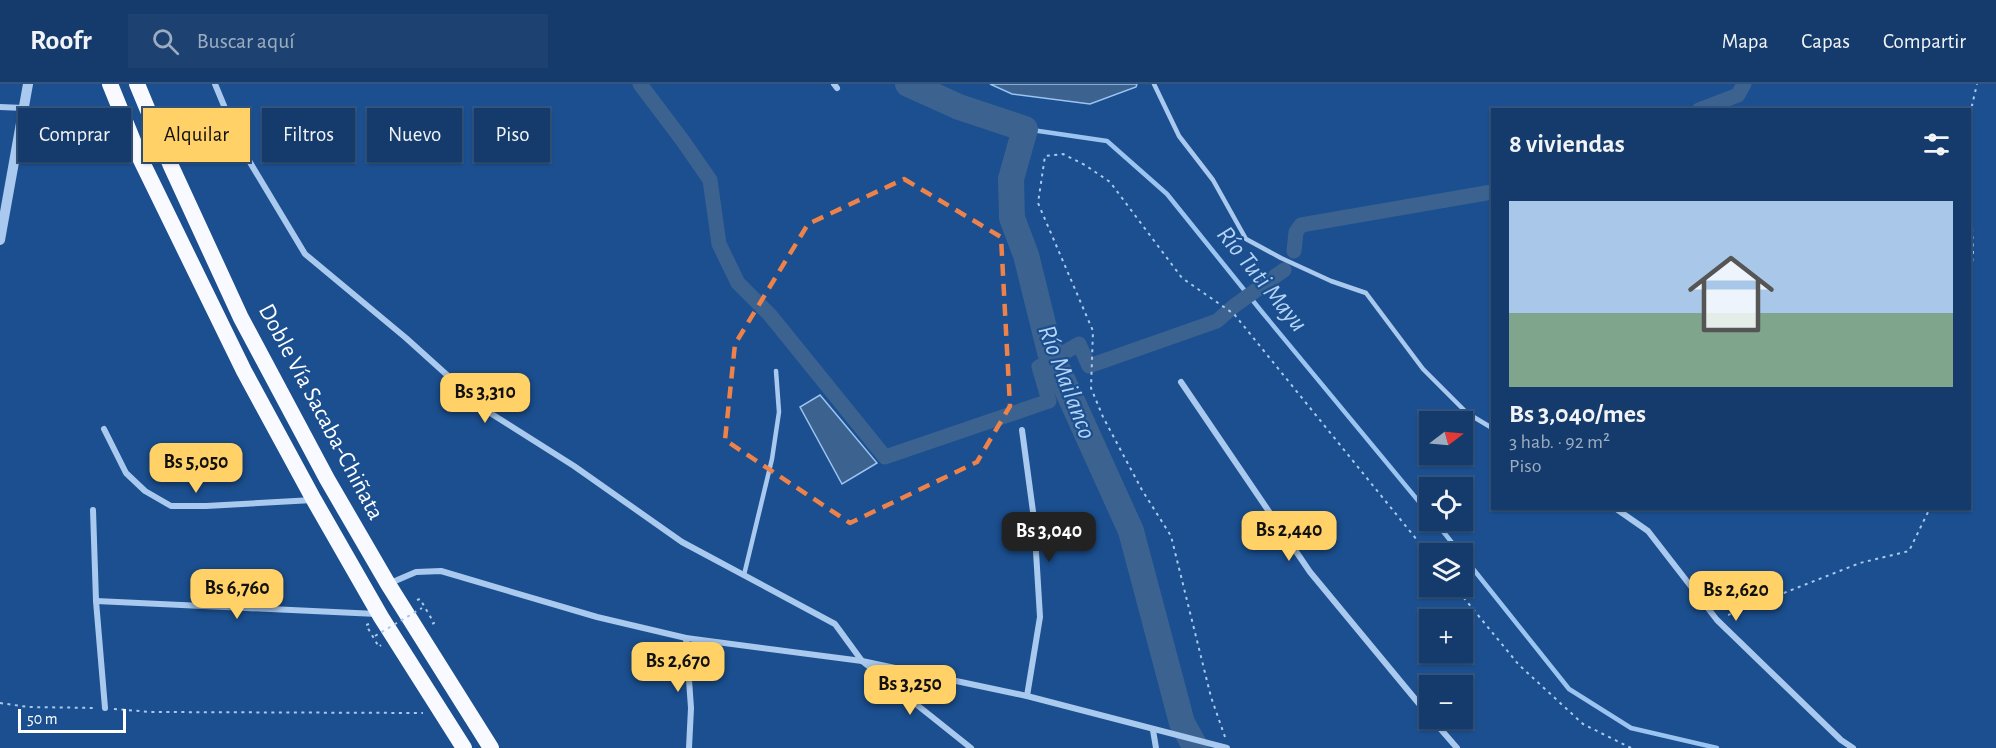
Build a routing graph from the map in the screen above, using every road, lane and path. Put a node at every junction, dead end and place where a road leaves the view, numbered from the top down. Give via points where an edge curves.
1 (28, 84) edge
2 (110, 84) edge
3 (137, 84) edge
4 (214, 84) edge
5 (1154, 84) edge
6 (1977, 84) edge
7 (0, 107) edge
8 (24, 108) joint
9 (1971, 110) edge
10 (18, 141) edge
11 (1971, 201) edge
12 (0, 240) edge
13 (1971, 277) edge
14 (776, 371) dead end
15 (1181, 382) dead end
16 (1491, 427) edge
17 (104, 429) dead end
18 (1022, 430) dead end
19 (314, 500) junction
20 (93, 510) dead end
21 (1618, 510) edge
22 (1929, 510) edge
23 (744, 575) junction
24 (388, 584) junction
25 (1463, 597) edge
26 (96, 601) junction
27 (379, 614) junction
28 (1716, 620) junction
29 (434, 623) dead end
30 (375, 636) dead end
31 (686, 638) junction
32 (862, 662) junction
33 (1027, 696) junction
34 (0, 703) edge
35 (1419, 705) edge
36 (105, 708) junction
37 (441, 713) junction
38 (1440, 729) edge
39 (1154, 730) junction
40 (464, 748) edge
41 (491, 748) edge
42 (690, 748) edge
43 (971, 748) edge
44 (1156, 748) edge
45 (1227, 748) edge
46 (1457, 748) edge
47 (1631, 748) edge
48 (1853, 748) edge

1 - 8 street
2 - 19 highway, Doble Vía Sacaba-Chiñata via 140,159 244,371
3 - 24 highway, Doble Vía Sacaba-Chiñata via 242,318
4 - 23 street via 242,150 305,254 487,411 682,542
5 - 16 lane via 1179,136 1213,180 1246,239 1331,281 1366,293 1423,369 1467,413
6 - 9 path
7 - 8 street
10 - 12 street
11 - 13 path
14 - 23 lane via 779,412 772,459
15 - 35 street via 1310,572
17 - 19 street via 126,473 145,491 171,506
18 - 33 street via 1034,519 1040,617
19 - 27 highway, Doble Vía Sacaba-Chiñata
20 - 26 street
21 - 28 street via 1648,531
22 - 28 path via 1909,551 1860,563
23 - 32 street via 836,624
24 - 31 street via 416,572 441,571 597,617
24 - 41 highway, Doble Vía Sacaba-Chiñata
25 - 47 path via 1519,665 1582,724
26 - 27 street
26 - 36 street
27 - 37 highway, Doble Vía Sacaba-Chiñata
28 - 48 street
29 - 30 path, bridge via 420,599 417,600 422,608
31 - 32 street
31 - 42 street
32 - 33 street
32 - 43 street
33 - 39 street
34 - 36 path
36 - 37 path via 151,712
37 - 40 highway, Doble Vía Sacaba-Chiñata
38 - 46 street
39 - 44 street
39 - 45 street

